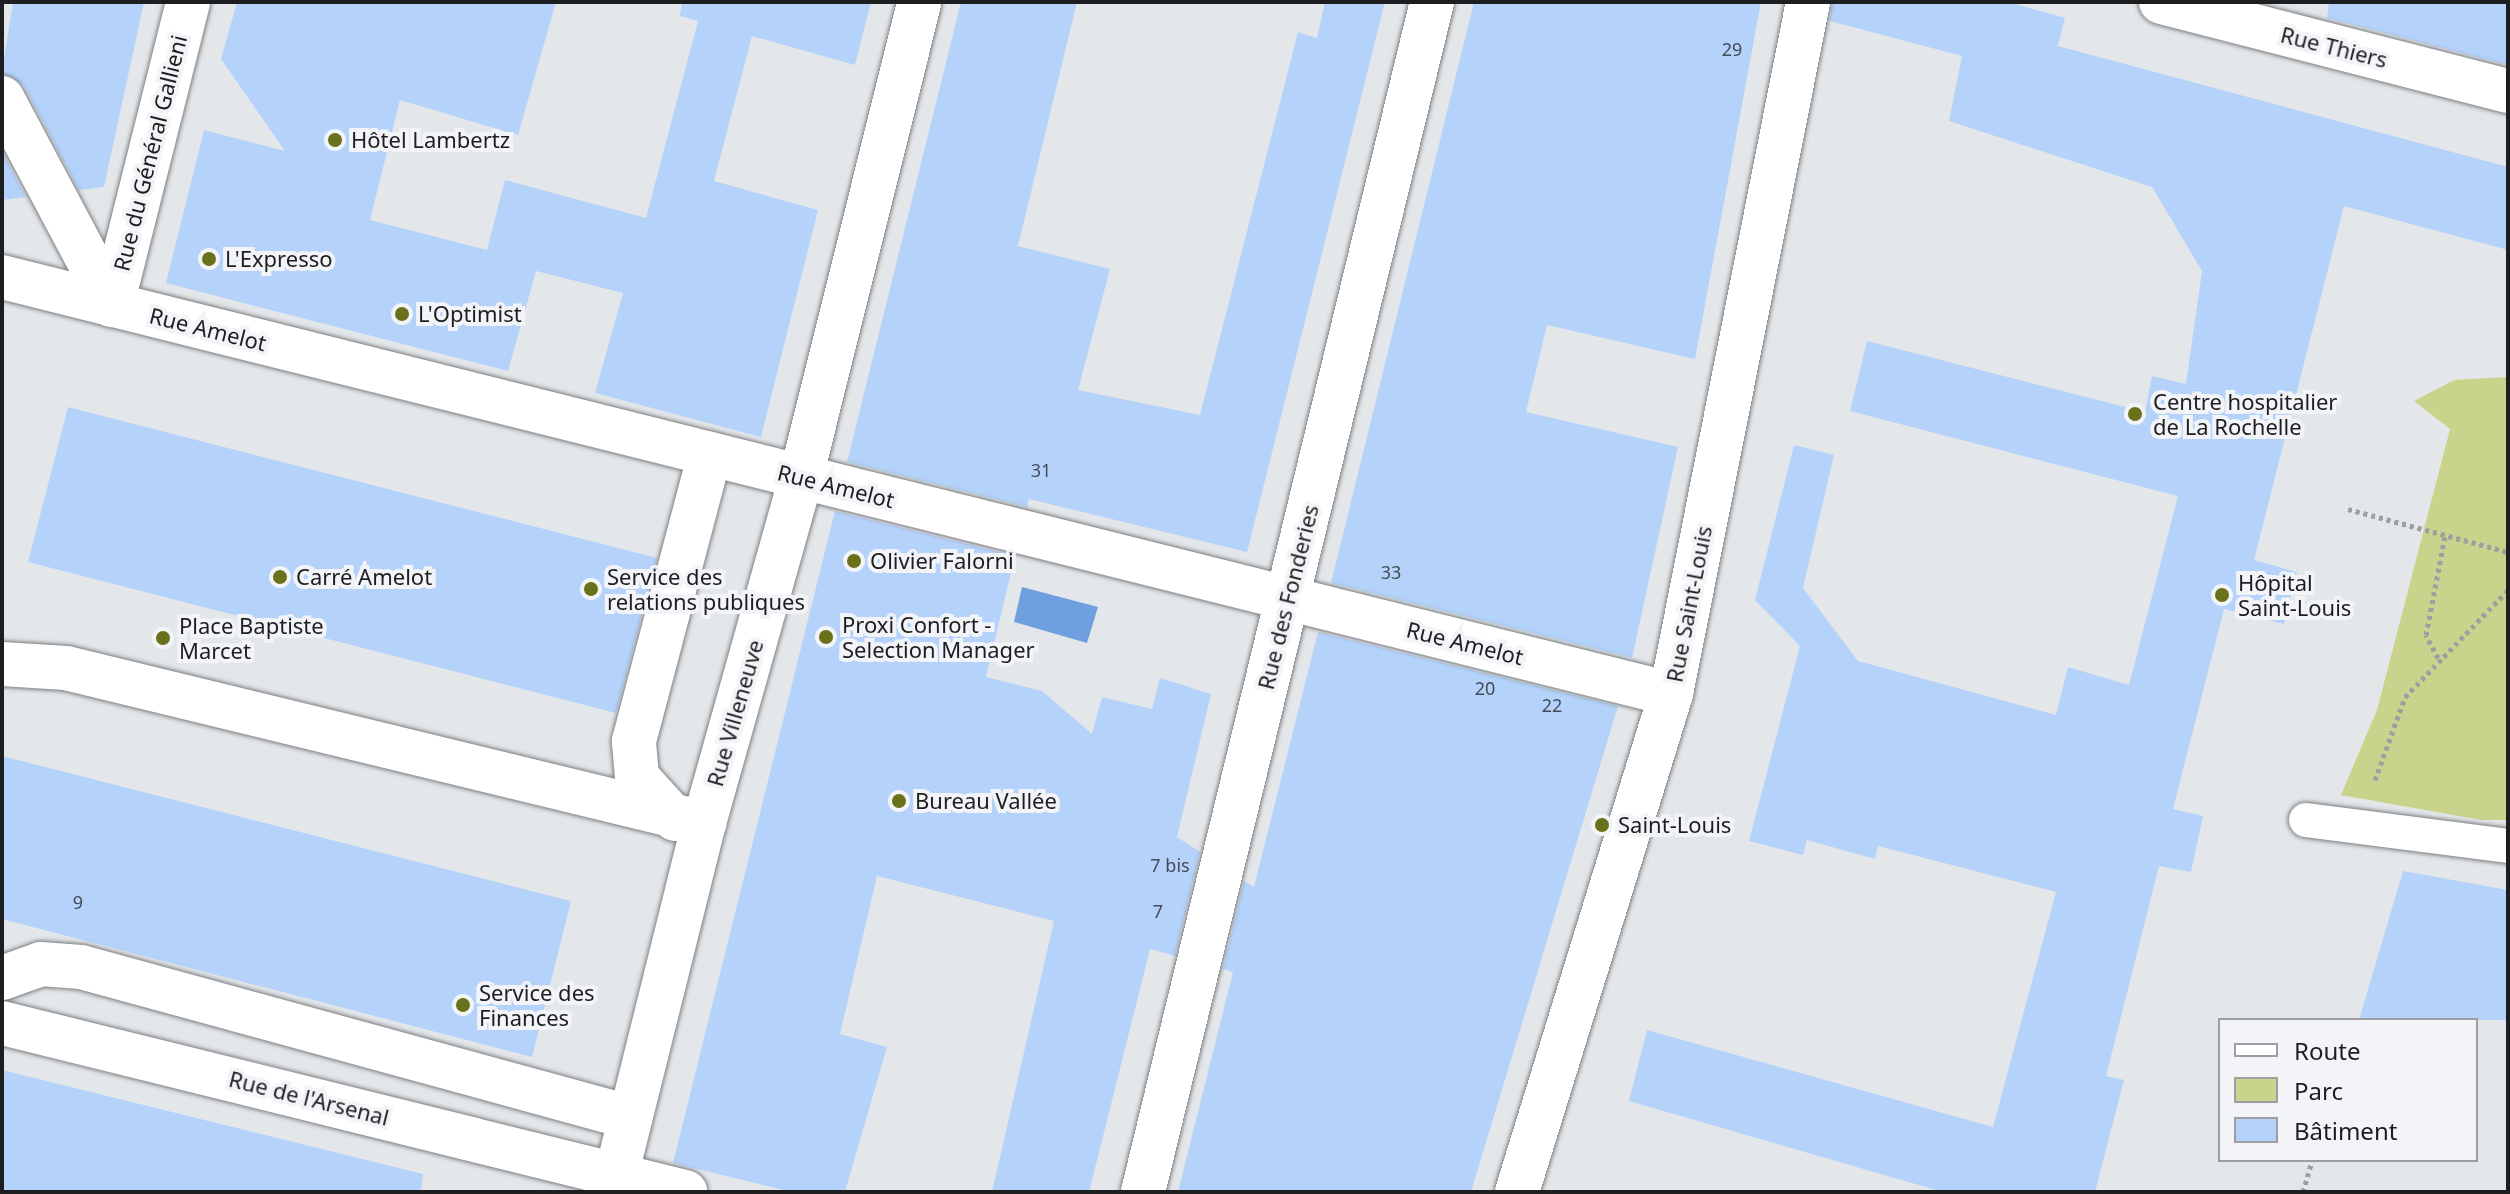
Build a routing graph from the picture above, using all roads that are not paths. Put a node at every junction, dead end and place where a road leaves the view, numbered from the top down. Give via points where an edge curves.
1 (188, 2) edge
2 (919, 2) edge
3 (1432, 2) edge
4 (1808, 2) edge
5 (2161, 2) edge
6 (2508, 91) edge
7 (2, 98) edge
8 (3, 281) edge
9 (112, 305) junction
10 (710, 454) junction
11 (801, 477) junction
12 (1287, 599) junction
13 (2, 664) edge
14 (1671, 694) junction
15 (2306, 820) dead end
16 (690, 821) junction
17 (2508, 846) edge
18 (2, 978) edge
19 (3, 1023) edge
20 (629, 1117) junction
21 (614, 1183) edge
22 (685, 1192) edge
23 (1143, 1192) edge
24 (1517, 1192) edge

1 - 9 street, Rue du Général Gallieni
2 - 11 street, Rue Villeneuve
3 - 12 street, Rue des Fonderies
4 - 14 street, Rue Saint-Louis
5 - 6 street, Rue Thiers
7 - 9 street
8 - 9 street, Rue Amelot
9 - 10 street, Rue Amelot
10 - 11 street, Rue Amelot
10 - 16 street via 634,741 637,777
11 - 12 street, Rue Amelot
11 - 16 street, Rue Villeneuve
12 - 14 street, Rue Amelot
12 - 23 street, Rue des Fonderies
13 - 16 street via 66,668
14 - 24 street, Rue Saint-Louis
15 - 17 lane
16 - 20 street, Rue Villeneuve
18 - 20 street via 41,964 81,967
19 - 21 street, Rue de l'Arsenal
20 - 21 street, Rue Villeneuve
21 - 22 street, Rue de l'Arsenal

